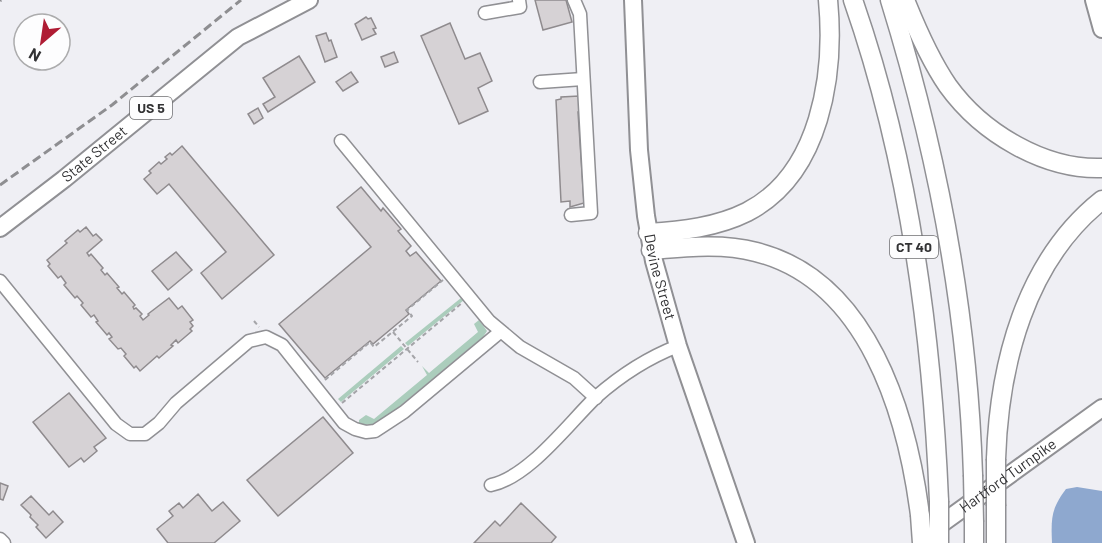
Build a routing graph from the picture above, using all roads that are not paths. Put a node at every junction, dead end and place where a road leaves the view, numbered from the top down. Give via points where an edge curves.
1 (309, 0) edge
2 (519, 0) edge
3 (574, 0) edge
4 (633, 0) edge
5 (828, 0) edge
6 (853, 0) edge
7 (890, 0) edge
8 (905, 0) edge
9 (1094, 0) edge
10 (485, 14) dead end
11 (1102, 29) edge
12 (584, 79) junction
13 (540, 82) dead end
14 (341, 141) dead end
15 (1102, 168) edge
16 (1102, 200) edge
17 (571, 215) dead end
18 (0, 228) edge
19 (650, 241) junction
20 (0, 281) edge
21 (500, 332) junction
22 (678, 346) junction
23 (596, 398) junction
24 (1102, 408) edge
25 (491, 485) dead end
26 (0, 539) edge
27 (4, 543) edge
28 (746, 543) edge
29 (915, 543) edge
30 (922, 543) edge
31 (939, 543) edge
32 (974, 543) edge
33 (996, 543) edge

1 - 18 main road, State Street / US 5 via 238,37
2 - 10 street via 520,7
3 - 12 street via 580,14
4 - 19 main road, Devine Street via 639,150
5 - 19 highway via 830,52 820,113 807,147 786,180 764,202 738,216
6 - 31 highway, CT 40, bridge via 885,111 916,260 930,365
7 - 32 highway, CT 40, bridge via 928,133 948,231 967,365
8 - 15 highway via 938,71 955,96 978,118 1038,155 1071,165
9 - 11 main road
12 - 13 street
12 - 17 street via 591,213
14 - 21 street
16 - 33 highway, bridge via 1057,248 1037,280 1016,336 1003,393 996,459
19 - 22 main road, Devine Street
19 - 30 highway, bridge via 755,251 795,267 827,290 861,333 891,391 909,450
20 - 21 street via 120,429 138,436 150,431 176,403 249,341 266,337 275,340 344,423 366,432 375,431 404,412
21 - 23 street via 574,378
22 - 23 street via 635,366
22 - 28 main road, Devine Street
23 - 25 street via 524,468 504,482
24 - 29 main road, Hartford Turnpike
26 - 27 street

